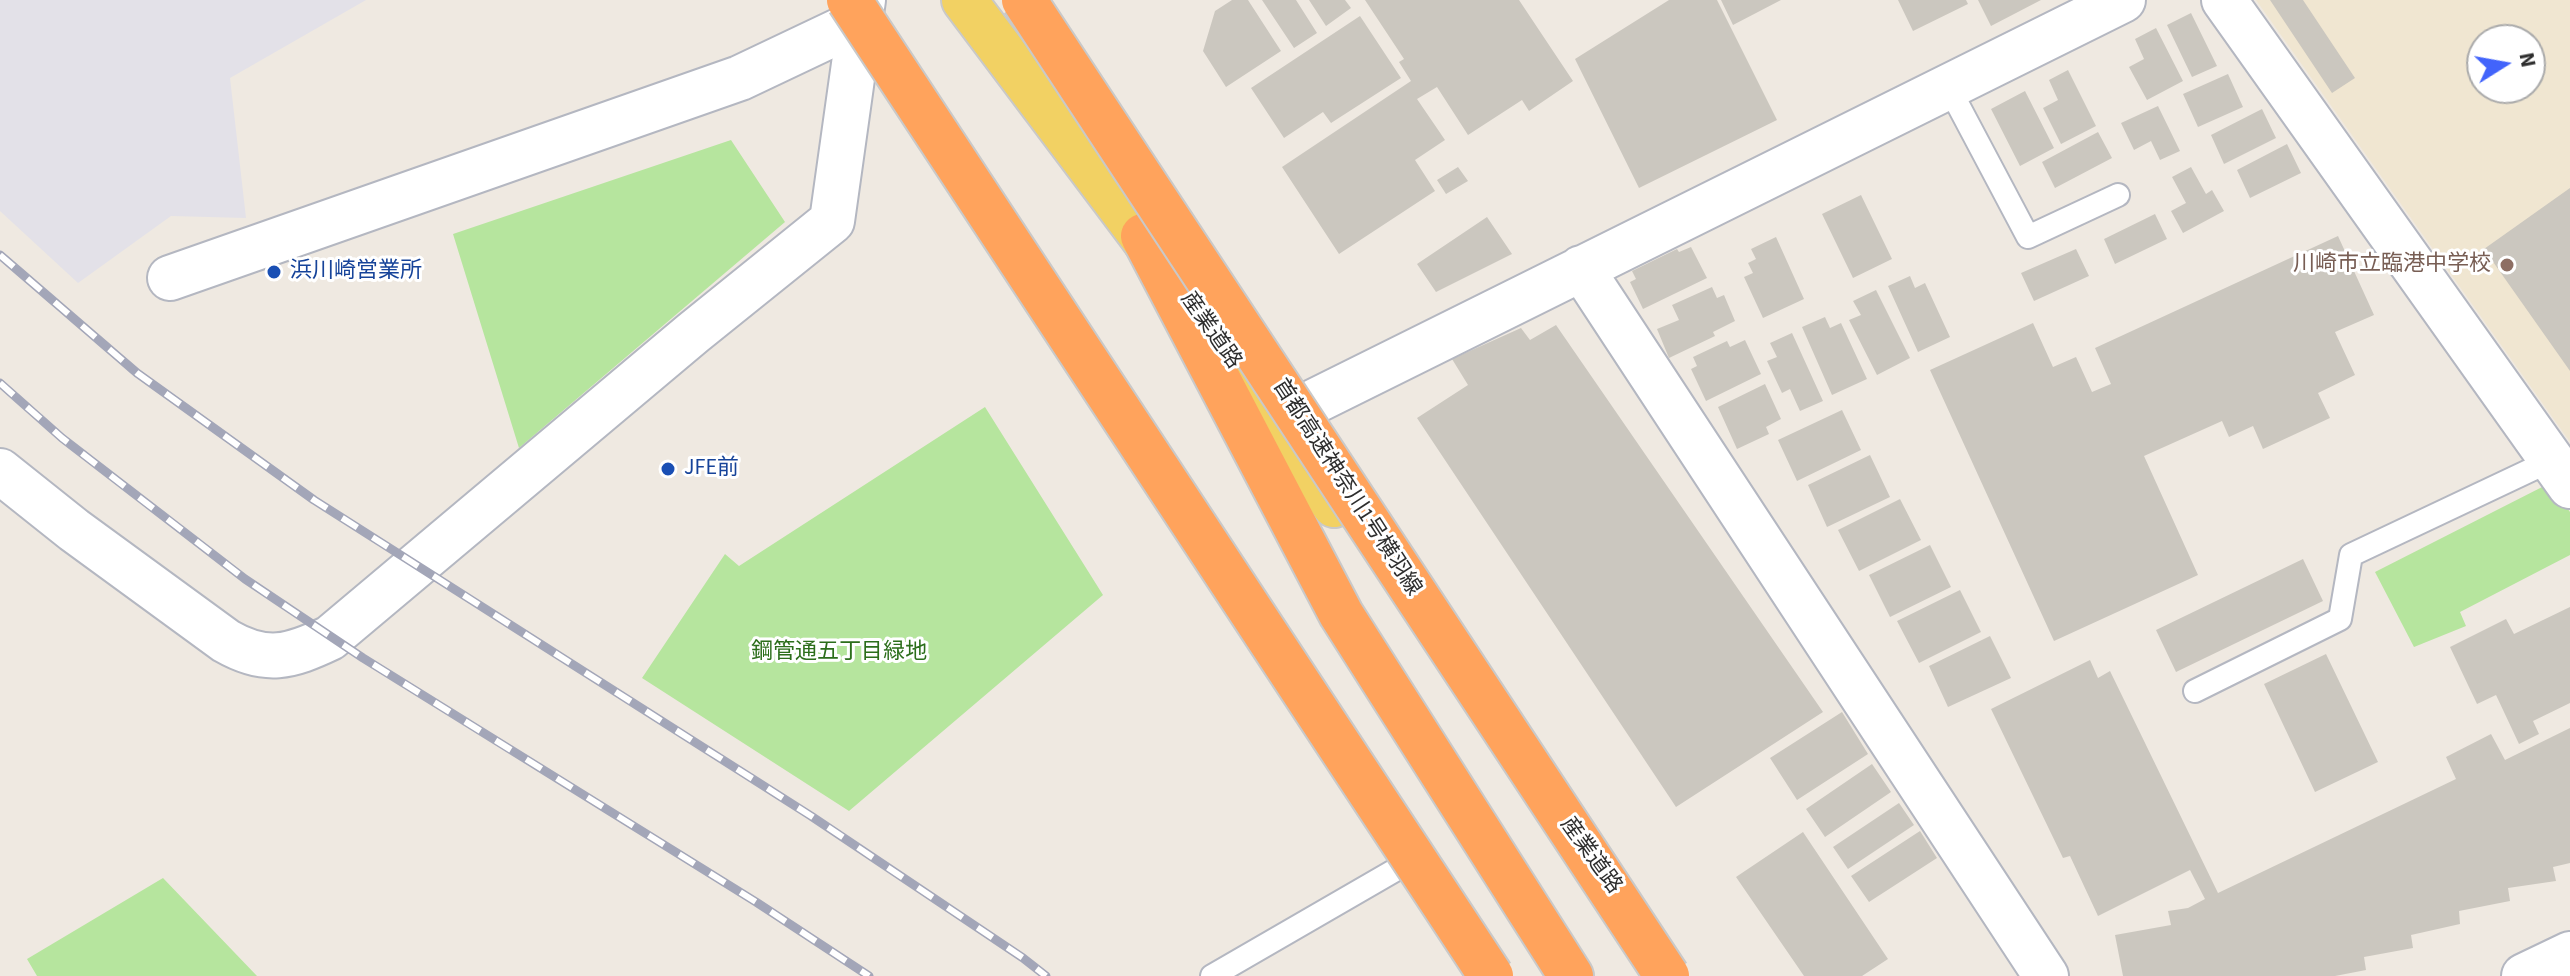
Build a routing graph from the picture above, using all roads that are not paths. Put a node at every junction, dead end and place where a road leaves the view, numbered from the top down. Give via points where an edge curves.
1 (900, 0) edge
2 (964, 0) edge
3 (1024, 0) edge
4 (2123, 0) edge
5 (2224, 0) edge
6 (853, 5) edge
7 (1948, 86) junction
8 (2118, 195) dead end
9 (1143, 236) junction
10 (1581, 268) junction
11 (170, 278) dead end
12 (1273, 422) junction
13 (0, 471) edge
14 (2561, 473) edge
15 (2195, 691) dead end
16 (1404, 865) junction
17 (2570, 954) edge
18 (1212, 976) edge
19 (1476, 976) edge
20 (1491, 976) edge
21 (1571, 976) edge
22 (1667, 976) edge
23 (1677, 976) edge
24 (2046, 976) edge
25 (2524, 976) edge

1 - 6 street
2 - 9 main road, 産業道路
3 - 22 highway, 首都高速神奈川1号横羽線, bridge
4 - 7 street
5 - 14 street
6 - 11 street via 729,82
6 - 13 street via 832,221 330,638 276,657 245,652
6 - 16 main road
6 - 20 highway, bridge
7 - 8 lane via 2028,237
7 - 10 street
9 - 12 main road, 産業道路
9 - 21 highway via 1341,614
10 - 12 street
10 - 24 street
12 - 23 main road, 産業道路
14 - 15 lane via 2351,555 2340,619
16 - 18 lane
16 - 19 main road
17 - 25 street

